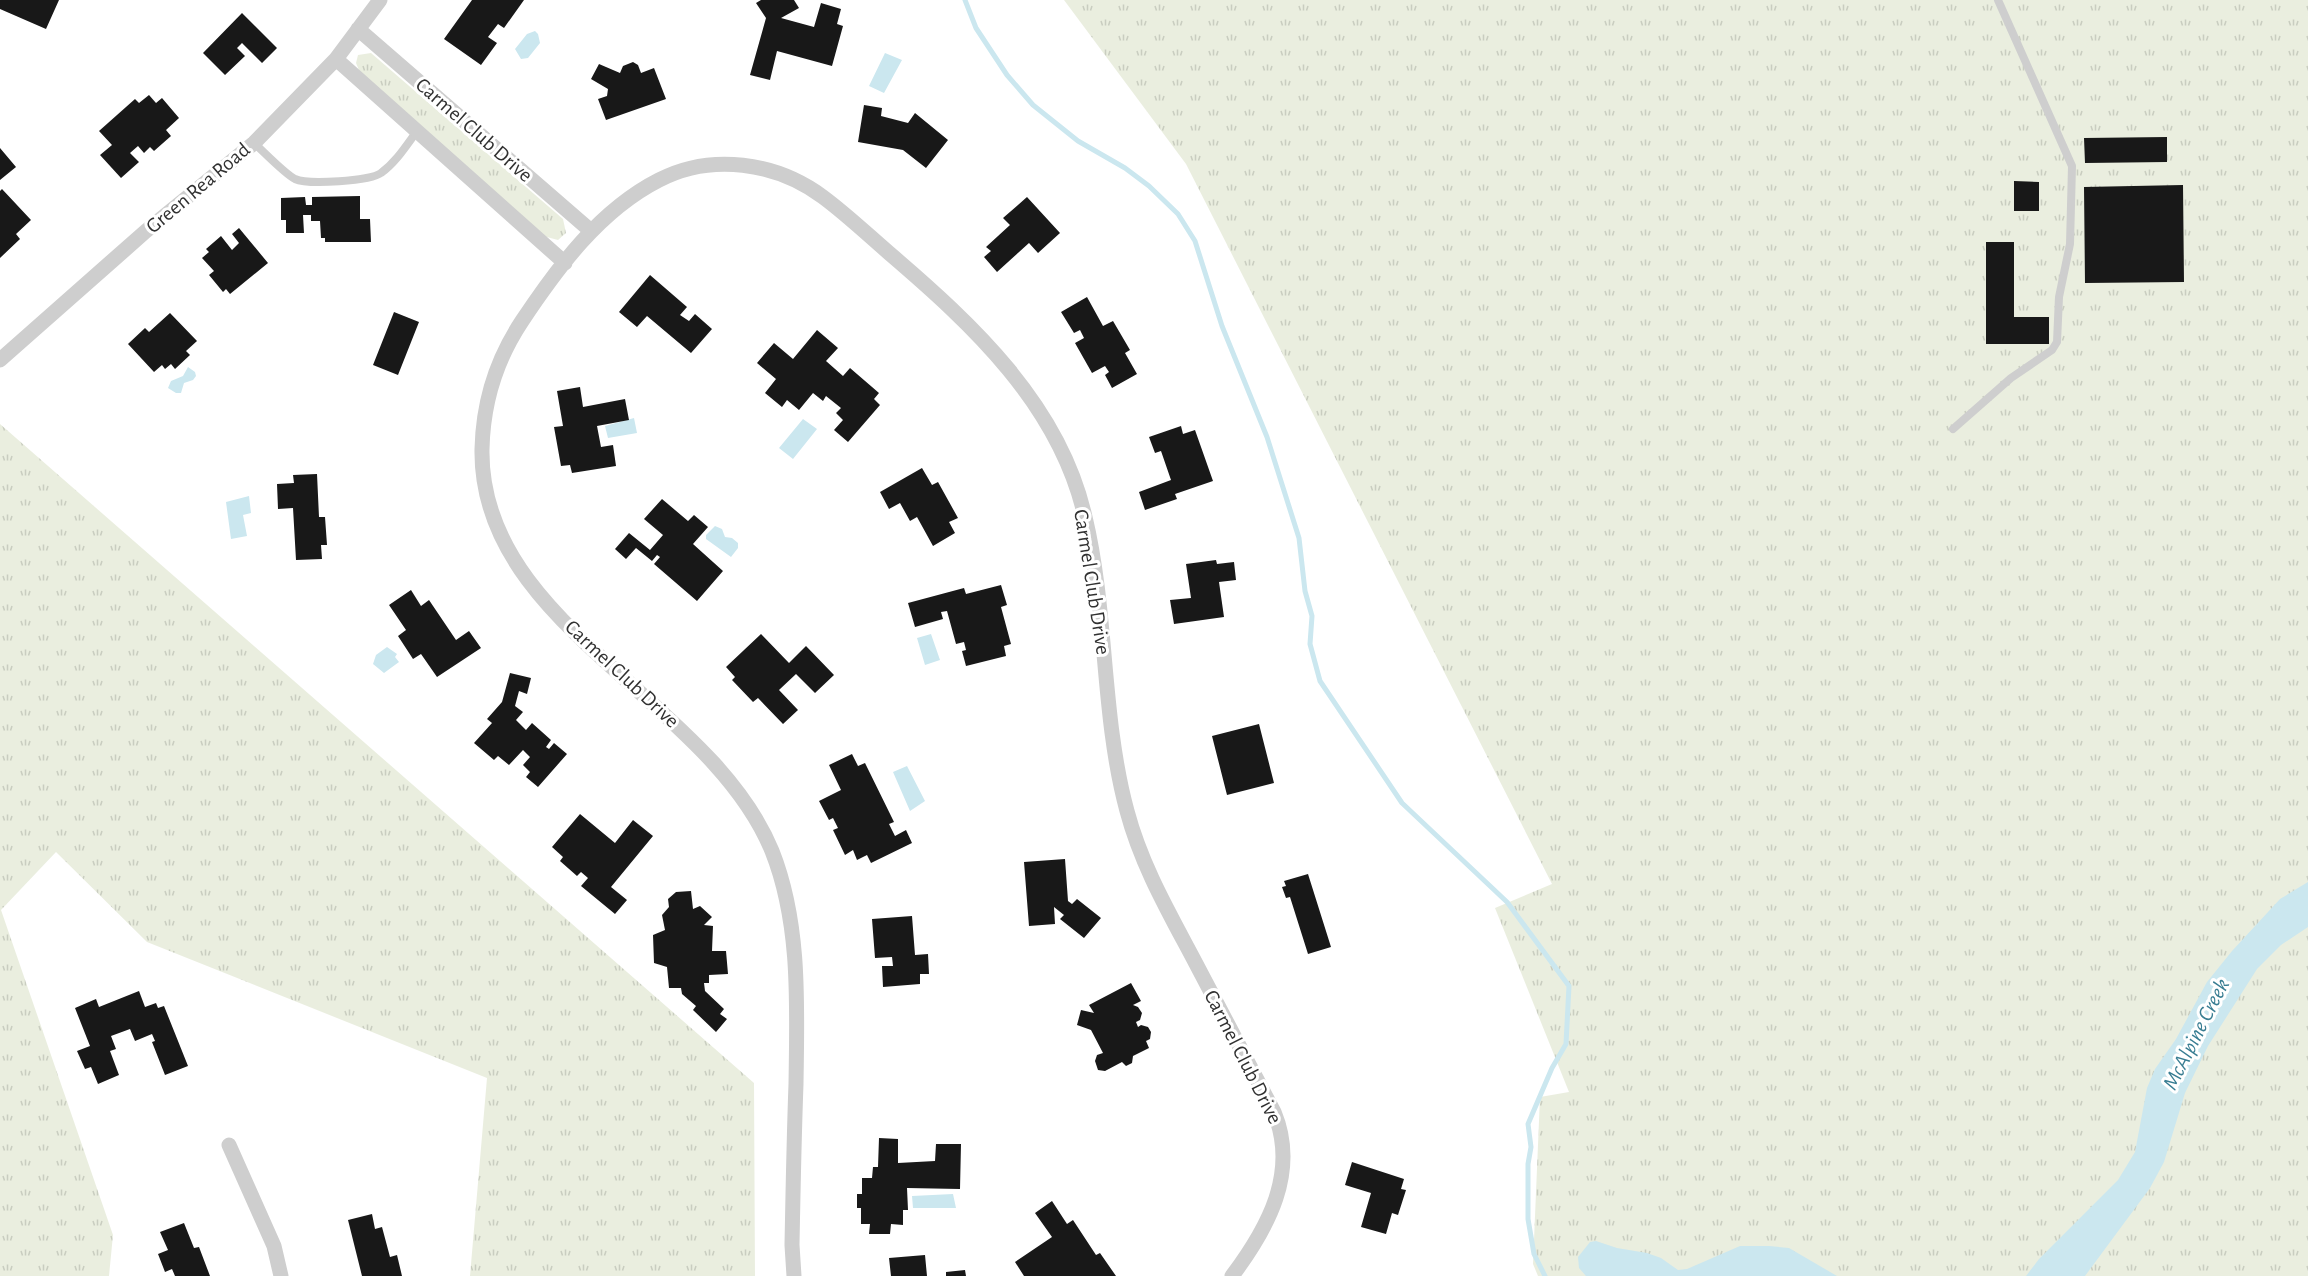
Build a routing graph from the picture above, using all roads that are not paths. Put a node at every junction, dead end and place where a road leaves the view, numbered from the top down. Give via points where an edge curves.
1 (380, 0) edge
2 (1998, 0) edge
3 (358, 29) junction
4 (336, 59) junction
5 (417, 131) junction
6 (254, 143) junction
7 (591, 231) junction
8 (565, 263) junction
9 (0, 360) edge
10 (1953, 429) dead end
11 (229, 1145) dead end
12 (281, 1276) edge
13 (794, 1276) edge
14 (1232, 1276) edge

1 - 3 street, Green Rea Road
2 - 10 lane via 2072,166 2070,244 2059,297 2057,342 2052,350 2011,378
3 - 4 street, Green Rea Road
3 - 7 street, Carmel Club Drive
4 - 5 street, Carmel Club Drive
4 - 6 street, Green Rea Road
5 - 6 lane via 379,175 339,182 295,179
5 - 8 street, Carmel Club Drive
6 - 9 street, Green Rea Road via 146,231
7 - 8 street, Carmel Club Drive
7 - 14 street, Carmel Club Drive via 631,197 678,171 732,163 781,174 824,198 944,301 988,345 1029,395 1053,433 1085,515 1113,736 1127,812 1158,893 1274,1112 1284,1144 1284,1167 1270,1213 1255,1244
8 - 13 street, Carmel Club Drive via 517,329 496,369 483,427 486,489 500,534 534,587 564,622 681,727 721,769 755,817 772,852 793,934 795,970
11 - 12 street via 274,1246

